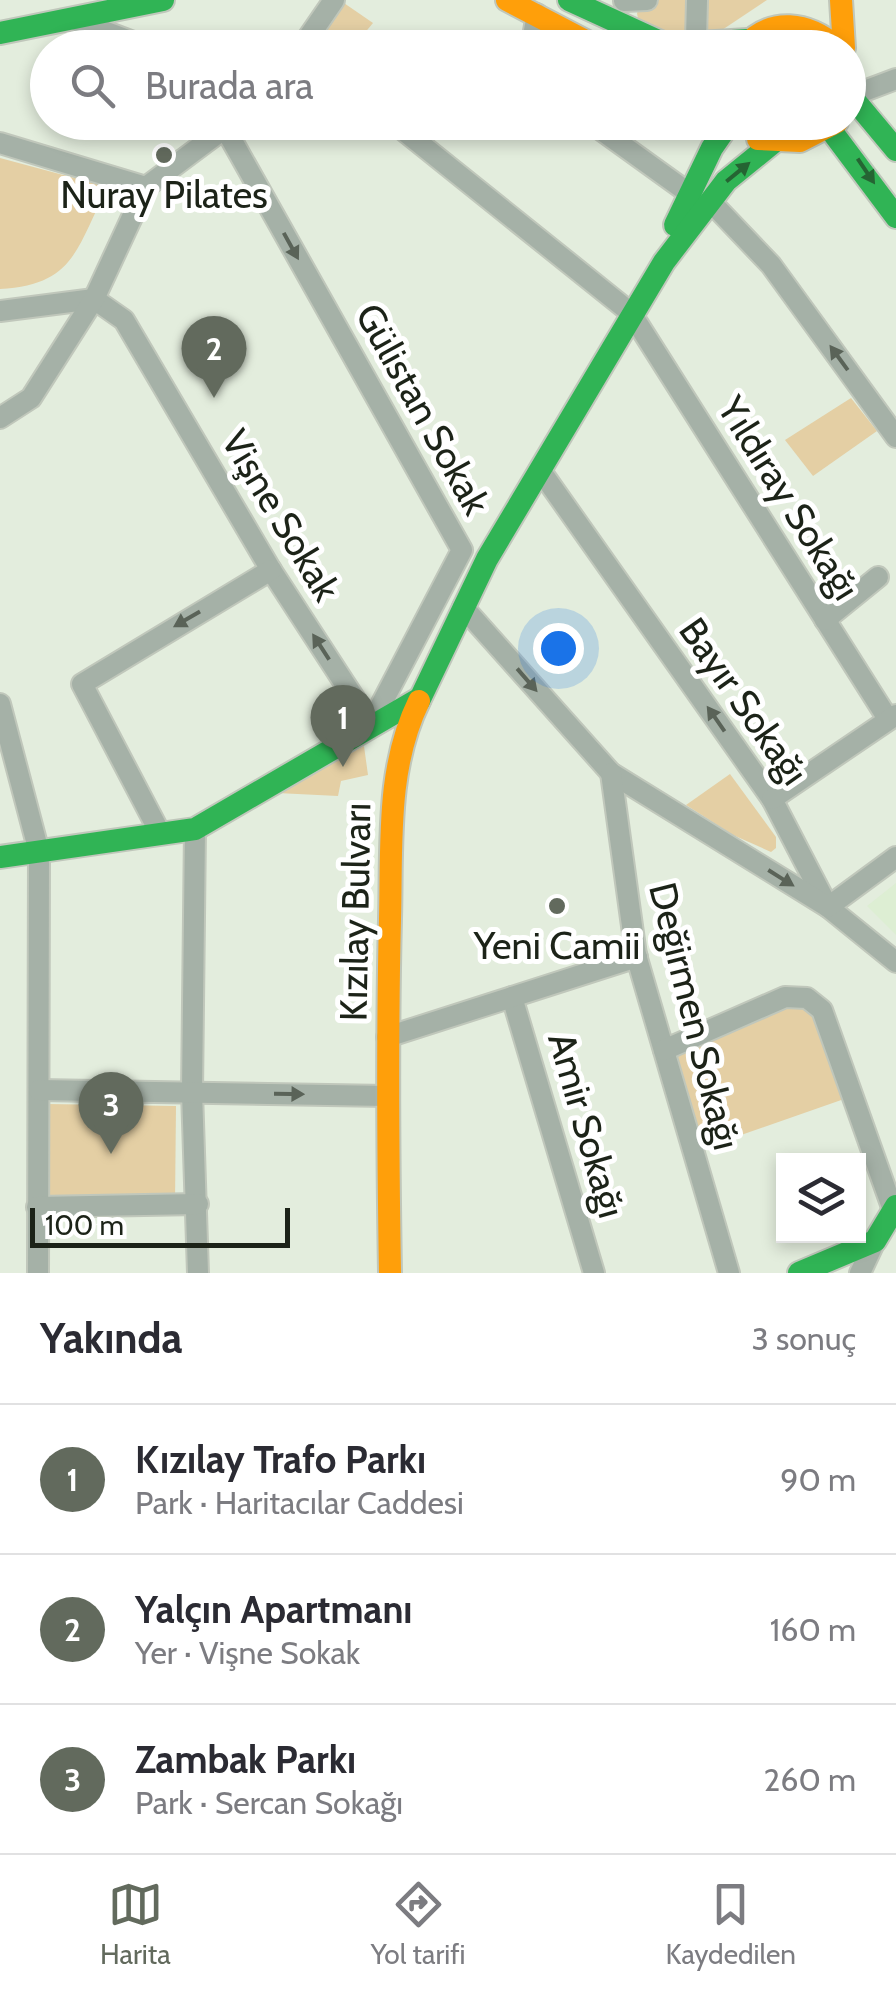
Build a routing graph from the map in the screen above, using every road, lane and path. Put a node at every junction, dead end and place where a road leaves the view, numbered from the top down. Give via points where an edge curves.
1 (163, 0) edge
2 (334, 0) edge
3 (506, 0) edge
4 (569, 0) edge
5 (647, 0) edge
6 (697, 0) edge
7 (805, 0) edge
8 (842, 0) edge
9 (620, 7) edge
10 (537, 14) junction
11 (76, 20) junction
12 (793, 24) junction
13 (102, 30) edge
14 (313, 30) edge
15 (534, 30) edge
16 (566, 30) edge
17 (648, 30) edge
18 (696, 30) edge
19 (763, 30) edge
20 (811, 30) edge
21 (841, 30) edge
22 (0, 33) edge
23 (896, 79) edge
24 (866, 93) edge
25 (866, 117) edge
26 (211, 140) edge
27 (238, 140) edge
28 (416, 140) edge
29 (616, 140) edge
30 (718, 140) edge
31 (768, 140) edge
32 (794, 140) edge
33 (843, 140) edge
34 (774, 142) junction
35 (0, 144) edge
36 (896, 150) edge
37 (146, 187) junction
38 (700, 197) junction
39 (896, 217) edge
40 (94, 299) junction
41 (0, 311) edge
42 (632, 313) junction
43 (0, 418) edge
44 (896, 437) edge
45 (540, 470) junction
46 (272, 570) junction
47 (878, 577) dead end
48 (463, 607) junction
49 (826, 620) junction
50 (417, 700) junction
51 (0, 704) edge
52 (892, 717) edge
53 (370, 724) junction
54 (406, 727) junction
55 (396, 763) junction
56 (610, 773) junction
57 (772, 799) junction
58 (194, 829) junction
59 (159, 830) junction
60 (39, 852) junction
61 (0, 856) edge
62 (896, 857) edge
63 (828, 908) junction
64 (637, 957) junction
65 (896, 962) edge
66 (512, 997) junction
67 (387, 1036) junction
68 (664, 1050) junction
69 (39, 1090) junction
70 (192, 1092) junction
71 (387, 1096) junction
72 (198, 1204) junction
73 (37, 1207) junction
74 (895, 1208) edge
75 (875, 1240) junction
76 (866, 1271) edge
77 (38, 1273) edge
78 (198, 1273) edge
79 (390, 1273) edge
80 (594, 1273) edge
81 (729, 1273) edge
82 (798, 1273) edge

1 - 11 street
2 - 14 street
3 - 10 street
4 - 9 street
5 - 9 street
6 - 18 street
7 - 12 street
8 - 21 street
9 - 17 street
10 - 15 street
10 - 16 street
11 - 13 street
11 - 22 street
12 - 19 street
12 - 20 street
23 - 24 street
25 - 36 street
26 - 37 street
27 -> 53 street, Gülistan Sokak via 462,550
28 - 42 street, Yıldıray Sokağı
29 - 38 street
30 - 38 street, Kızılay Bulvarı
31 - 34 street
32 - 34 street
33 -> 39 street
38 -> 34 street, Kızılay Bulvarı
35 - 37 street
37 - 40 street
38 - 42 street, Kızılay Bulvarı
44 -> 38 street via 771,265
40 - 41 street
40 - 43 street via 31,398
40 - 46 street, Vişne Sokak via 124,320
42 - 45 street, Kızılay Bulvarı
42 - 49 street, Yıldıray Sokağı
45 - 48 street, Kızılay Bulvarı
57 -> 45 street, Bayır Sokağı
53 -> 46 street, Vişne Sokak
46 -> 59 street via 82,684
47 - 49 street
48 - 50 street, Kızılay Bulvarı
48 -> 56 street
49 - 52 street, Yıldıray Sokağı
50 - 53 street
50 - 54 street, Kızılay Bulvarı
51 - 60 street
52 - 57 street
53 - 54 street
53 - 55 street
53 - 58 street
54 - 55 street, Kızılay Bulvarı
55 - 67 street, Kızılay Bulvarı
56 -> 63 street
56 - 64 street, Değirmen Sokağı
57 - 63 street, Bayır Sokağı
58 - 59 street
58 - 70 street
59 - 60 street
60 - 61 street
60 - 69 street
62 - 63 street
63 - 65 street, Bayır Sokağı
64 - 66 street
64 - 68 street, Değirmen Sokağı
66 - 67 street
66 - 80 street, Amir Sokağı
67 - 71 street, Kızılay Bulvarı
68 - 74 street via 784,997 807,998 822,1010
68 - 81 street, Değirmen Sokağı
69 - 70 street
69 - 73 street
70 -> 71 street
70 - 72 street
71 - 79 street, Kızılay Bulvarı
72 - 73 street
72 - 78 street
73 - 77 street
74 - 75 street
75 - 76 street
75 - 82 street

